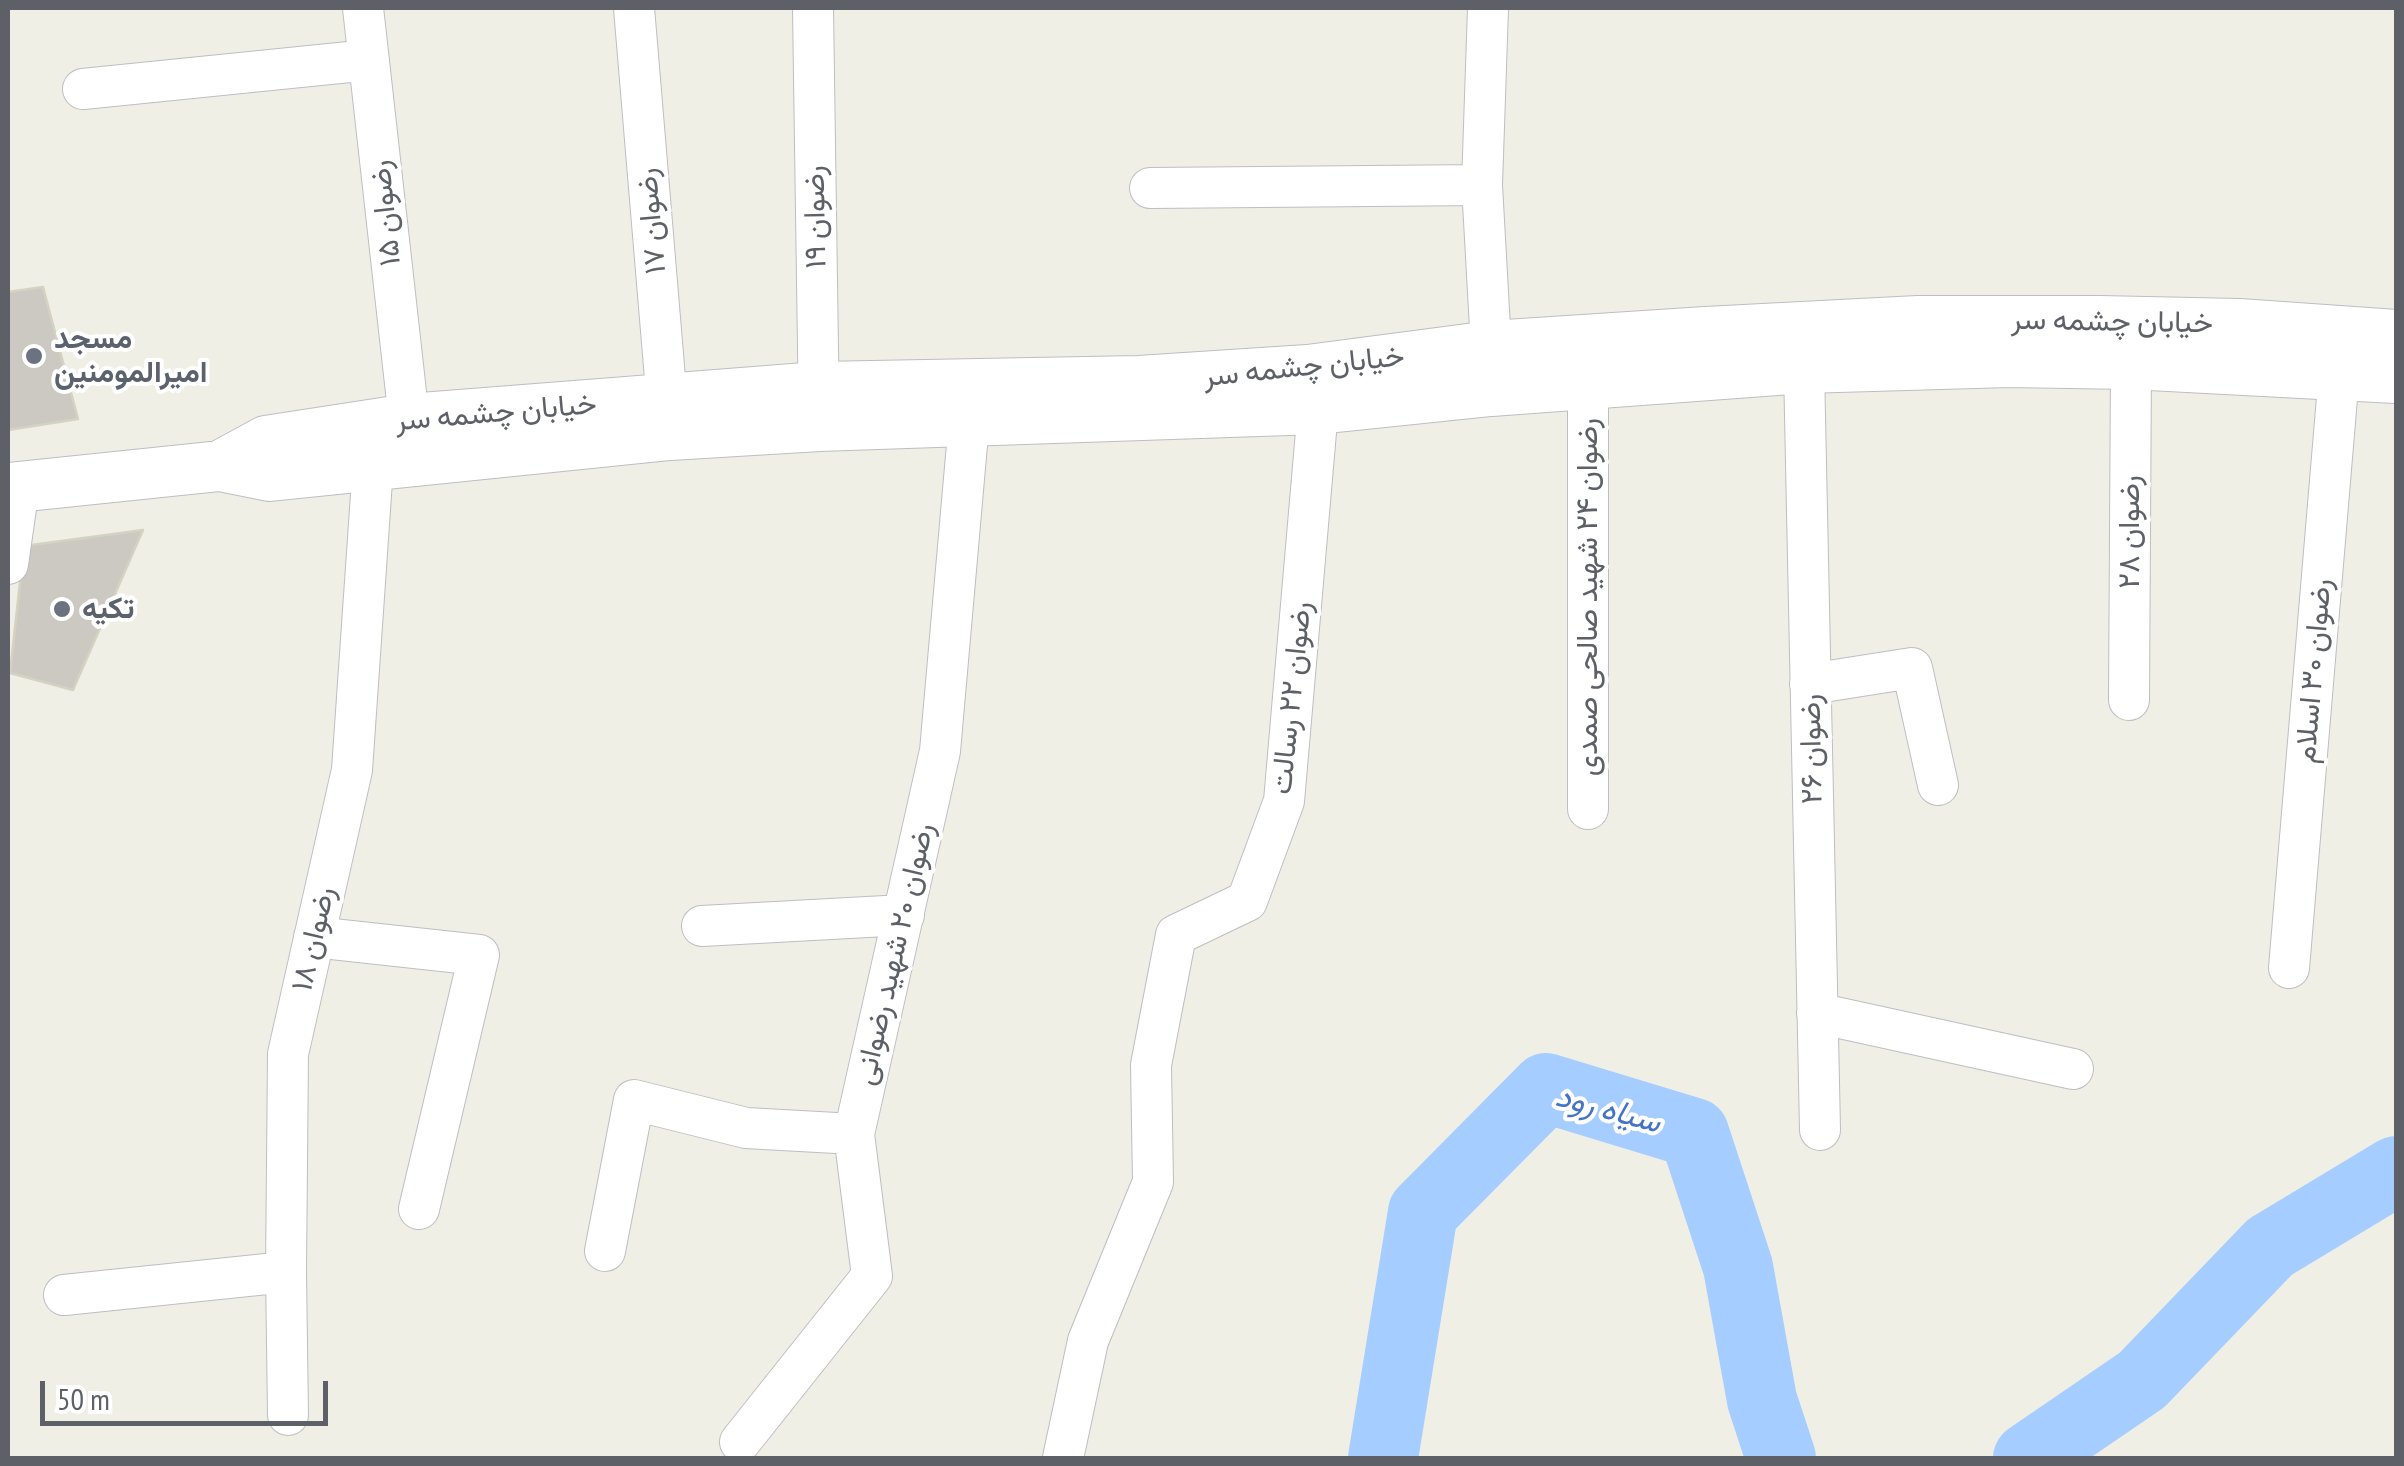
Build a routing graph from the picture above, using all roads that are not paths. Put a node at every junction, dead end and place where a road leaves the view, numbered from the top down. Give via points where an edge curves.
1 (363, 8) edge
2 (634, 8) edge
3 (813, 8) edge
4 (1488, 8) edge
5 (368, 60) junction
6 (84, 89) dead end
7 (1482, 185) junction
8 (1150, 188) dead end
9 (2396, 335) edge
10 (1491, 346) junction
11 (1588, 362) junction
12 (2131, 364) junction
13 (1804, 368) junction
14 (2339, 374) junction
15 (2396, 378) edge
16 (819, 407) junction
17 (1318, 408) junction
18 (668, 417) junction
19 (409, 419) junction
20 (969, 422) junction
21 (220, 466) junction
22 (373, 466) junction
23 (13, 487) edge
24 (8, 564) edge
25 (1810, 684) junction
26 (2129, 700) dead end
27 (1938, 784) dead end
28 (1588, 809) dead end
29 (904, 915) junction
30 (702, 926) dead end
31 (314, 937) junction
32 (2288, 968) dead end
33 (1817, 1013) junction
34 (2073, 1069) dead end
35 (1820, 1130) dead end
36 (854, 1134) junction
37 (419, 1209) dead end
38 (605, 1251) dead end
39 (286, 1272) junction
40 (64, 1296) dead end
41 (288, 1415) dead end
42 (740, 1442) dead end
43 (1063, 1458) edge

1 - 5 street, رضوان ۱۵
2 - 18 street, رضوان ۱۷
3 - 16 street, رضوان ۱۹
4 - 7 street
5 - 6 street
5 - 19 street, رضوان ۱۵
7 - 8 street
7 - 10 street
9 - 11 street, خیابان چشمه سر via 2240,324 1918,320
10 - 11 street, خیابان چشمه سر
10 - 16 street, خیابان چشمه سر via 1308,370
11 - 13 street, خیابان چشمه سر
11 - 17 street, خیابان چشمه سر
11 - 28 street, رضوان ۲۴ شهید صالحی صمدی
12 - 13 street, خیابان چشمه سر
12 - 14 street, خیابان چشمه سر
12 - 26 street, رضوان ۲۸
13 - 25 street, رضوان ۲۶
14 - 15 street, خیابان چشمه سر
14 - 32 street, رضوان ۳۰ اسلام
16 - 18 street, خیابان چشمه سر
16 - 20 street, خیابان چشمه سر
17 - 20 street, خیابان چشمه سر
17 - 43 street, رضوان ۲۲ رسالت via 1284,801 1246,902 1176,935 1151,1065 1153,1182 1088,1341
18 - 19 street, خیابان چشمه سر
18 - 22 street, خیابان چشمه سر
19 - 21 street, خیابان چشمه سر via 266,440
20 - 29 street, رضوان ۲۰ شهید رضوانی via 940,750
21 - 22 street, خیابان چشمه سر via 270,476
21 - 23 street, خیابان چشمه سر
22 - 31 street, رضوان ۱۸ via 352,770
23 - 24 street
25 - 27 street via 1912,668
25 - 33 street, رضوان ۲۶
29 - 30 street
29 - 36 street, رضوان ۲۰ شهید رضوانی
31 - 37 street via 480,954
31 - 39 street, رضوان ۱۸ via 288,1054
33 - 34 street
33 - 35 street, رضوان ۲۶
36 - 38 street via 746,1128 634,1100
36 - 42 street, رضوان ۲۰ شهید رضوانی via 872,1276
39 - 40 street
39 - 41 street, رضوان ۱۸

